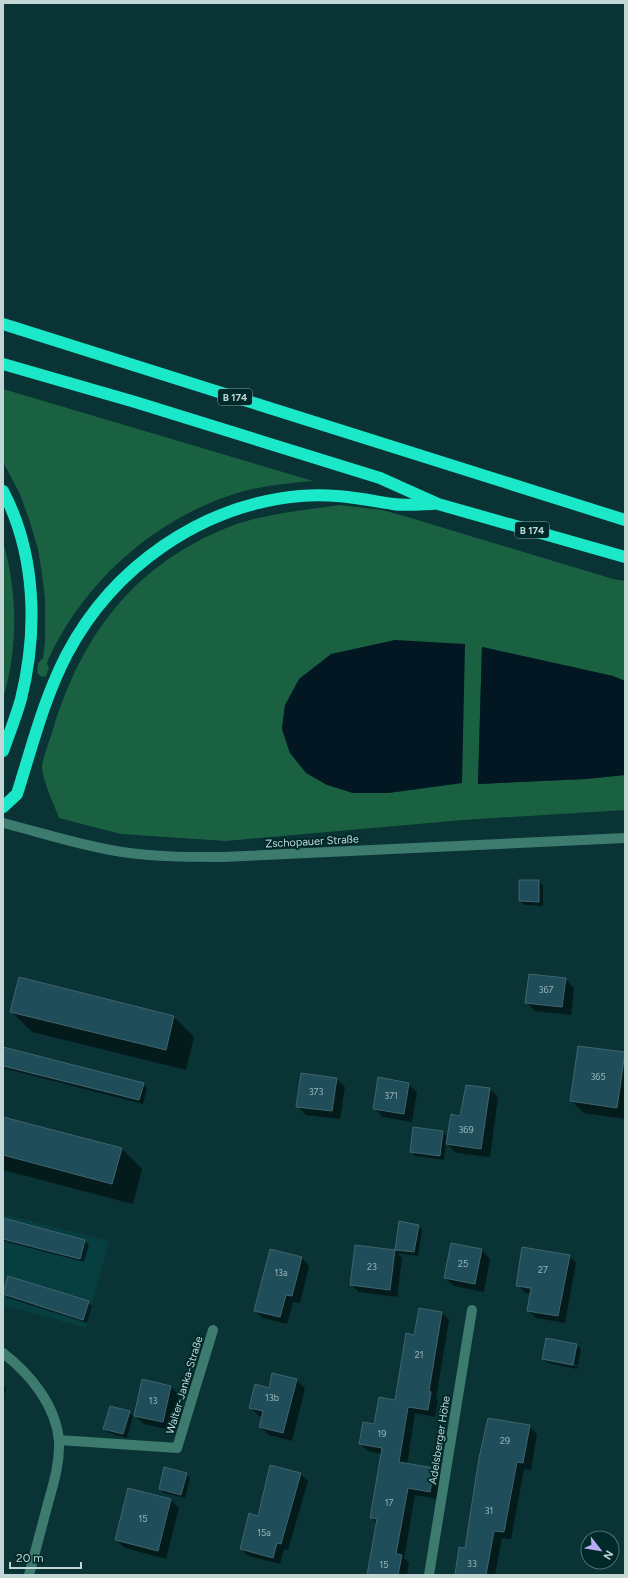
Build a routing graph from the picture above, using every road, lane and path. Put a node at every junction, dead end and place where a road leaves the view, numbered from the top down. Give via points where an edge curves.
1 (3, 315) edge
2 (3, 324) edge
3 (20, 329) junction
4 (3, 364) edge
5 (3, 491) edge
6 (438, 504) junction
7 (625, 520) edge
8 (625, 558) edge
9 (3, 751) edge
10 (3, 807) edge
11 (3, 823) edge
12 (625, 838) edge
13 (472, 1310) dead end
14 (213, 1330) dead end
15 (3, 1353) edge
16 (59, 1440) junction
17 (29, 1575) edge
18 (429, 1575) edge

1 - 3 highway
2 - 3 highway, B 174
3 - 7 highway, B 174
4 - 6 highway, B 174 via 380,478
5 - 9 highway via 23,546 29,575 32,614 30,646 21,700
6 - 8 highway, B 174
6 - 10 highway via 394,504 325,495 276,499 224,514 174,538 122,579 102,600 85,624 54,683 17,794
11 - 12 street, Zschopauer Straße via 84,845 163,857 223,857
13 - 18 street, Adelsberger Höhe
14 - 16 street, Walter-Janka-Straße via 177,1448
15 - 16 street via 41,1393 48,1404
16 - 17 street via 58,1468

